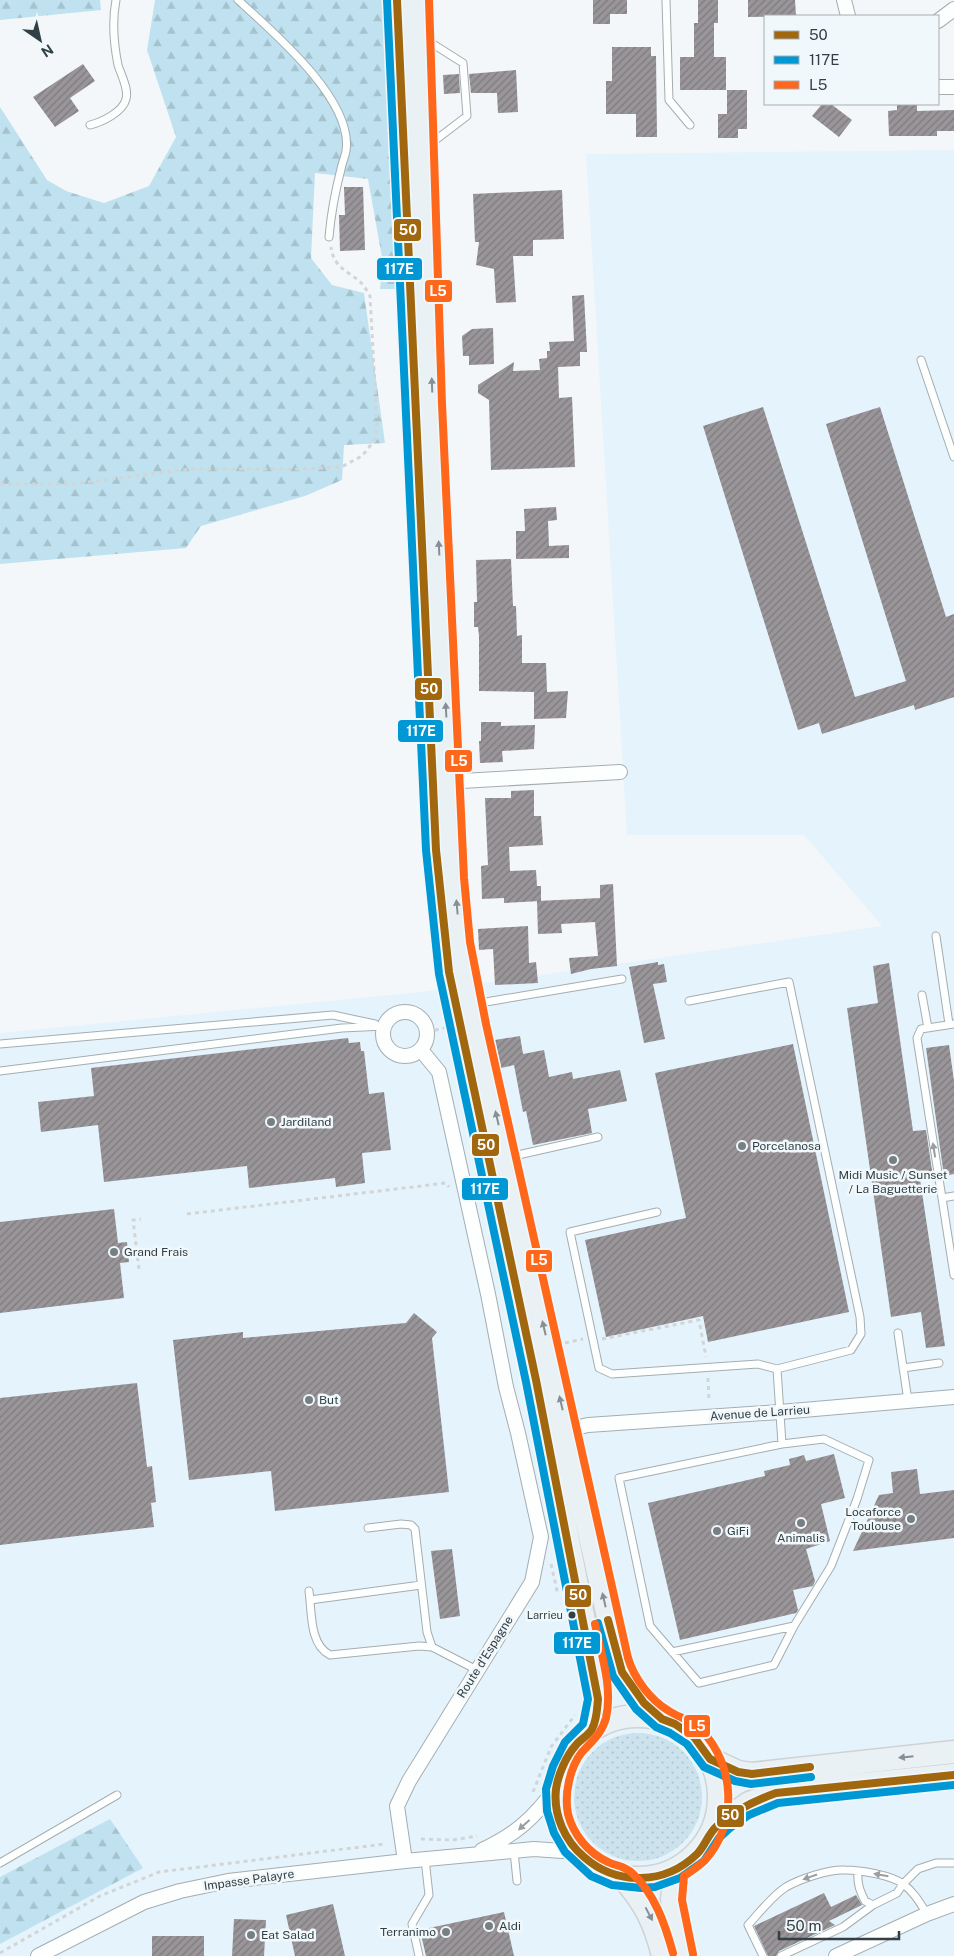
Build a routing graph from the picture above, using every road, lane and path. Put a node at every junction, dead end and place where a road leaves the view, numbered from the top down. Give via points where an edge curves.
1 (116, 0) edge
2 (238, 0) edge
3 (396, 0) edge
4 (419, 0) edge
5 (666, 0) edge
6 (844, 0) edge
7 (954, 9) edge
8 (848, 15) edge
9 (939, 19) edge
10 (420, 36) junction
11 (939, 87) edge
12 (954, 87) edge
13 (90, 125) dead end
14 (690, 125) dead end
15 (424, 148) junction
16 (330, 237) joint
17 (921, 360) dead end
18 (954, 457) edge
19 (0, 484) edge
20 (620, 772) dead end
21 (441, 782) junction
22 (936, 936) dead end
23 (622, 979) dead end
24 (465, 995) junction
25 (922, 995) dead end
26 (689, 1001) dead end
27 (952, 1024) edge
28 (385, 1026) junction
29 (444, 1028) dead end
30 (928, 1028) junction
31 (428, 1032) junction
32 (0, 1044) edge
33 (421, 1050) junction
34 (0, 1071) edge
35 (598, 1136) dead end
36 (506, 1157) junction
37 (450, 1187) dead end
38 (954, 1196) edge
39 (942, 1198) junction
40 (657, 1212) dead end
41 (187, 1214) dead end
42 (141, 1219) dead end
43 (139, 1269) dead end
44 (954, 1276) edge
45 (898, 1333) dead end
46 (593, 1338) junction
47 (557, 1344) dead end
48 (939, 1363) dead end
49 (708, 1367) junction
50 (903, 1368) junction
51 (777, 1369) junction
52 (954, 1397) edge
53 (709, 1400) dead end
54 (908, 1401) junction
55 (780, 1412) junction
56 (567, 1430) junction
57 (782, 1444) junction
58 (368, 1528) dead end
59 (550, 1560) dead end
60 (422, 1585) junction
61 (309, 1591) dead end
62 (558, 1598) dead end
63 (310, 1600) junction
64 (794, 1626) junction
65 (432, 1647) junction
66 (672, 1652) junction
67 (477, 1670) junction
68 (577, 1711) dead end
69 (662, 1719) junction
70 (590, 1732) junction
71 (954, 1752) edge
72 (710, 1759) junction
73 (954, 1774) edge
74 (556, 1788) junction
75 (532, 1794) dead end
76 (117, 1795) dead end
77 (714, 1828) junction
78 (482, 1835) dead end
79 (421, 1840) dead end
80 (514, 1851) junction
81 (577, 1852) junction
82 (474, 1854) junction
83 (425, 1859) junction
84 (405, 1860) junction
85 (0, 1862) edge
86 (954, 1863) edge
87 (675, 1870) junction
88 (858, 1872) junction
89 (623, 1878) junction
90 (517, 1881) dead end
91 (903, 1884) junction
92 (954, 1904) edge
93 (873, 1905) junction
94 (927, 1914) junction
95 (38, 1956) edge
96 (419, 1956) edge
97 (663, 1956) edge
98 (683, 1956) edge
99 (763, 1956) edge
100 (781, 1956) edge
101 (836, 1956) edge

1 - 13 lane via 114,32 126,100 122,107 99,123
2 - 16 lane via 307,66 340,115 346,134 346,150 331,211
3 - 21 main road
4 - 10 main road
5 - 14 lane via 669,100
6 - 8 street
7 - 9 street
10 - 15 main road
10 - 15 lane via 463,63 468,116
11 - 12 street
21 -> 15 main road
16 - 19 path via 332,252 339,265 365,286 370,296 377,424 375,438 362,456 341,467 192,469 71,484
17 - 18 lane
20 - 21 street
21 - 24 main road via 441,903
22 - 27 lane
23 - 24 lane
36 -> 24 main road
24 - 70 main road via 590,1651 598,1699
25 - 30 lane
26 - 51 lane via 788,982 861,1334 851,1350
27 - 30 lane
28 - 31 street via 390,1018 408,1012 418,1015
28 - 32 lane via 333,1015
28 - 33 street via 385,1043 390,1050 405,1056
28 - 34 lane via 342,1028
29 - 31 path
39 -> 30 lane via 917,1038 921,1029
31 - 33 street
33 - 67 street, Route d'Espagne via 439,1072 540,1537 532,1582
35 - 36 lane
56 -> 36 main road
37 - 41 path via 446,1183
38 - 39 lane
39 - 44 lane
40 - 46 lane via 570,1232
42 - 43 path via 133,1220
45 - 50 lane
46 - 47 path
46 - 49 lane via 599,1368 612,1374
46 - 49 path via 603,1339 699,1320
48 - 50 lane
49 - 51 lane via 758,1364
49 - 53 path
50 - 54 lane
51 - 55 lane
52 - 54 street, Avenue de Larrieu
54 - 55 street, Avenue de Larrieu
55 - 56 street, Avenue de Larrieu via 588,1425
55 - 57 lane
69 -> 56 main road via 644,1703 622,1672
57 - 64 lane via 824,1439 869,1460 831,1566
57 - 66 lane via 618,1478 650,1626
58 - 60 lane via 400,1524 411,1525 415,1529
59 - 62 path
60 - 63 lane
60 - 65 lane via 427,1632
61 - 63 lane
63 - 65 lane via 316,1640 330,1655
64 - 66 lane
64 - 66 lane via 774,1665 699,1682
65 - 67 lane
67 - 84 street, Route d'Espagne via 397,1806
68 - 75 path via 551,1747
69 - 70 main road via 625,1716
69 - 72 main road via 694,1737
70 - 74 main road via 570,1752
71 -> 72 main road via 752,1774 738,1772
72 - 77 main road via 720,1792
73 - 77 main road via 776,1793 749,1803
74 - 81 main road via 557,1812 566,1838
74 -> 82 street, Impasse Palayre via 524,1826 505,1840
76 - 85 lane
77 - 87 main road via 698,1853
78 - 79 path via 453,1840
80 - 81 street, Impasse Palayre
80 - 82 street, Impasse Palayre
80 - 90 lane
81 - 89 main road via 601,1871
82 - 83 street, Impasse Palayre
83 - 84 street, Impasse Palayre
83 - 96 lane via 429,1895 412,1924
84 - 95 street, Impasse Palayre via 228,1881 180,1892 144,1902
86 - 91 lane via 918,1869
87 - 89 main road via 651,1878
87 - 98 main road via 672,1900
91 -> 88 lane via 887,1876
88 - 93 lane via 857,1883 865,1901
88 -> 99 lane via 844,1870 814,1876 786,1887 773,1898 748,1925
89 -> 97 main road via 648,1910
91 - 93 lane via 897,1892
91 - 94 lane via 917,1897
92 - 94 street
93 - 100 lane via 843,1926
94 - 101 street

